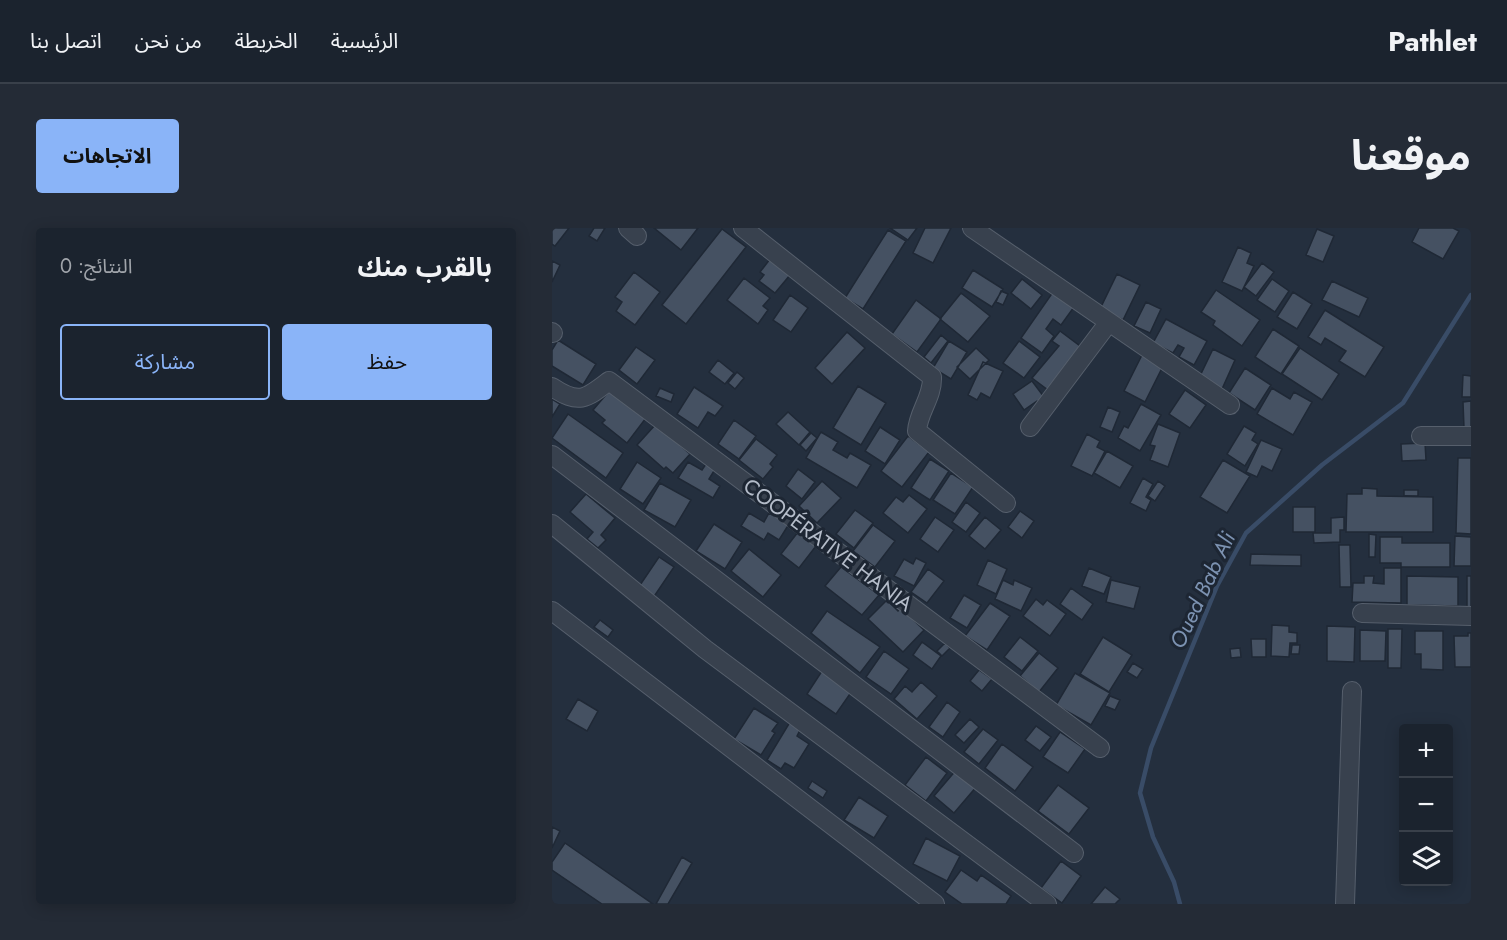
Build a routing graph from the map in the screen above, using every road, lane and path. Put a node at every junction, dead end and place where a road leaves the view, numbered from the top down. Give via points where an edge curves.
1 (743, 228) edge
2 (972, 228) edge
3 (1109, 322) junction
4 (552, 387) edge
5 (1230, 405) dead end
6 (1030, 427) dead end
7 (1421, 436) dead end
8 (1471, 436) edge
9 (552, 455) edge
10 (1006, 503) dead end
11 (552, 524) edge
12 (552, 611) edge
13 (1362, 612) dead end
14 (1471, 616) edge
15 (1352, 691) dead end
16 (1101, 748) dead end
17 (1074, 853) dead end
18 (935, 904) edge
19 (1047, 904) edge
20 (1345, 904) edge

1 - 10 street via 932,377 932,391 917,431
2 - 3 street
3 - 5 street
3 - 6 street
4 - 16 street, COOPÉRATIVE HANIA via 571,399 582,399 609,381
7 - 8 street
9 - 17 street
11 - 19 street via 705,649
12 - 18 street
13 - 14 street
15 - 20 street

